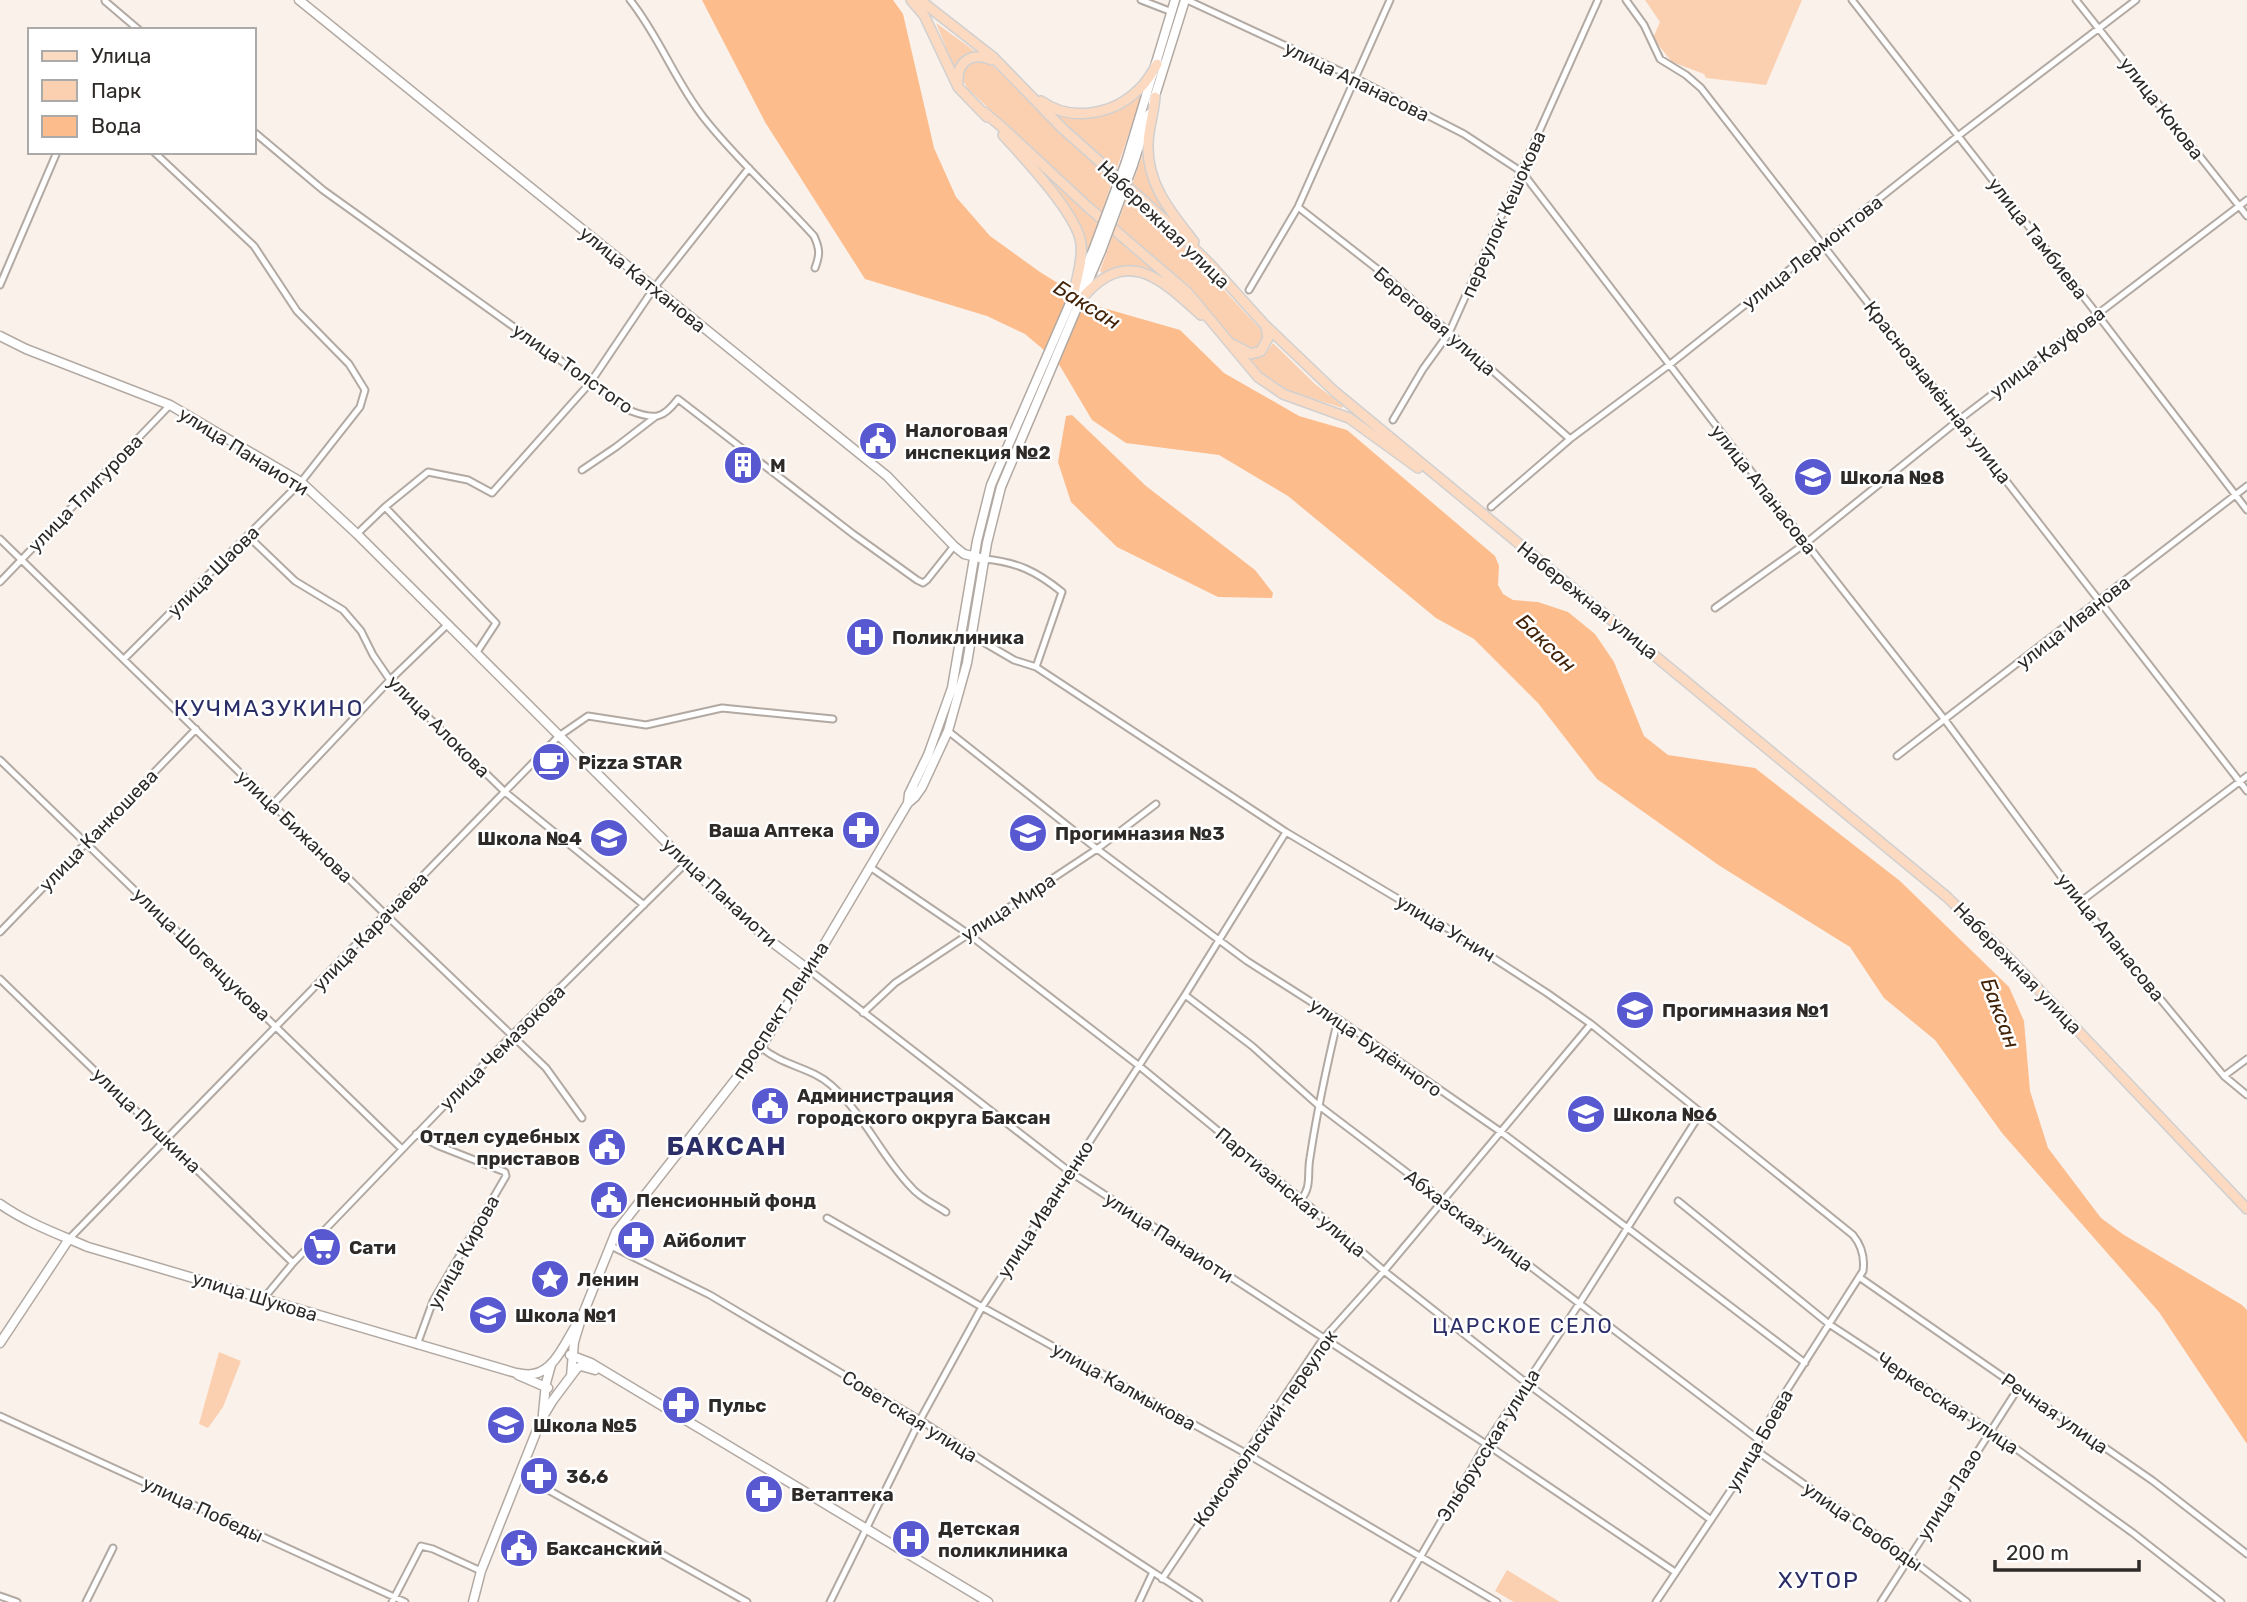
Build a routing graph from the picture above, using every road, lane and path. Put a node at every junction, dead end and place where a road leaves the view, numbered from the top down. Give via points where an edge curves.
1 (299, 0) edge
2 (630, 0) edge
3 (911, 0) edge
4 (920, 0) edge
5 (1141, 0) edge
6 (1175, 0) edge
7 (1186, 0) edge
8 (1390, 0) edge
9 (1598, 0) edge
10 (1626, 0) edge
11 (1852, 0) edge
12 (2076, 0) edge
13 (2136, 0) edge
14 (105, 1) edge
15 (1172, 12) junction
16 (137, 28) edge
17 (2099, 29) junction
18 (1000, 64) junction
19 (1157, 64) junction
20 (1355, 78) junction
21 (1020, 85) junction
22 (958, 87) junction
23 (1155, 96) junction
24 (984, 113) junction
25 (256, 134) edge
26 (1958, 136) junction
27 (56, 154) edge
28 (156, 154) edge
29 (1129, 163) junction
30 (749, 168) junction
31 (1522, 172) junction
32 (2247, 200) edge
33 (2239, 206) junction
34 (1298, 207) junction
35 (2247, 216) edge
36 (1822, 244) junction
37 (1098, 250) junction
38 (1209, 263) junction
39 (815, 268) dead end
40 (0, 285) edge
41 (654, 288) junction
42 (1249, 290) dead end
43 (1074, 292) junction
44 (1083, 297) junction
45 (2097, 314) junction
46 (1264, 324) junction
47 (1215, 327) junction
48 (1449, 333) junction
49 (0, 336) edge
50 (1224, 338) junction
51 (1668, 365) junction
52 (590, 383) junction
53 (170, 405) junction
54 (655, 417) junction
55 (1960, 419) junction
56 (1393, 420) dead end
57 (1570, 439) junction
58 (582, 470) dead end
59 (301, 482) junction
60 (2247, 486) edge
61 (1456, 493) junction
62 (2235, 495) junction
63 (385, 507) junction
64 (1491, 507) dead end
65 (2247, 510) edge
66 (357, 534) junction
67 (248, 536) junction
68 (0, 539) edge
69 (1806, 543) junction
70 (954, 546) junction
71 (979, 558) junction
72 (22, 560) junction
73 (0, 582) edge
74 (2100, 601) junction
75 (1715, 608) dead end
76 (448, 624) junction
77 (972, 636) junction
78 (477, 652) junction
79 (124, 659) junction
80 (1036, 667) junction
81 (390, 680) junction
82 (833, 719) dead end
83 (1945, 720) junction
84 (196, 729) junction
85 (948, 731) junction
86 (559, 736) junction
87 (1897, 756) dead end
88 (0, 760) edge
89 (2247, 776) edge
90 (2240, 782) junction
91 (2247, 791) edge
92 (505, 792) junction
93 (908, 803) junction
94 (273, 804) junction
95 (1156, 804) dead end
96 (1286, 832) junction
97 (85, 844) junction
98 (1097, 849) junction
99 (687, 862) junction
100 (870, 867) junction
101 (2080, 902) junction
102 (644, 905) junction
103 (386, 915) junction
104 (0, 932) edge
105 (967, 933) junction
106 (1220, 939) junction
107 (809, 970) junction
108 (0, 979) edge
109 (1185, 995) junction
110 (863, 1013) junction
111 (1338, 1019) junction
112 (1591, 1024) junction
113 (277, 1026) junction
114 (511, 1036) junction
115 (761, 1047) junction
116 (2247, 1059) edge
117 (1138, 1065) junction
118 (2224, 1076) junction
119 (2247, 1095) edge
120 (1318, 1105) junction
121 (1700, 1114) junction
122 (582, 1118) dead end
123 (1501, 1132) junction
124 (416, 1134) junction
125 (166, 1138) junction
126 (402, 1149) junction
127 (1070, 1172) junction
128 (1301, 1199) junction
129 (1443, 1200) junction
130 (1678, 1201) dead end
131 (0, 1203) edge
132 (2247, 1209) edge
133 (946, 1212) dead end
134 (827, 1217) dead end
135 (1626, 1229) junction
136 (69, 1239) junction
137 (611, 1246) junction
138 (293, 1263) junction
139 (1384, 1271) junction
140 (1859, 1277) junction
141 (264, 1298) junction
142 (1579, 1304) junction
143 (982, 1307) junction
144 (581, 1319) junction
145 (1829, 1324) junction
146 (1324, 1339) junction
147 (574, 1342) junction
148 (0, 1343) edge
149 (416, 1345) junction
150 (572, 1356) junction
151 (555, 1358) junction
152 (582, 1358) junction
153 (1805, 1363) junction
154 (516, 1373) junction
155 (607, 1375) junction
156 (570, 1376) junction
157 (1525, 1382) junction
158 (535, 1383) junction
159 (547, 1387) junction
160 (2019, 1387) junction
161 (560, 1391) junction
162 (545, 1397) junction
163 (0, 1416) edge
164 (541, 1420) junction
165 (920, 1420) junction
166 (1990, 1430) junction
167 (1759, 1440) junction
168 (1486, 1444) junction
169 (1757, 1451) junction
170 (1247, 1454) junction
171 (520, 1474) junction
172 (1711, 1520) junction
173 (866, 1528) junction
174 (113, 1548) dead end
175 (2247, 1554) edge
176 (1419, 1557) junction
177 (1909, 1558) junction
178 (481, 1572) junction
179 (1153, 1572) junction
180 (1675, 1572) junction
181 (1162, 1579) junction
182 (0, 1596) edge
183 (393, 1600) edge
184 (17, 1602) edge
185 (86, 1602) edge
186 (405, 1602) edge
187 (472, 1602) edge
188 (747, 1602) edge
189 (830, 1602) edge
190 (988, 1602) edge
191 (1139, 1602) edge
192 (1199, 1602) edge
193 (1394, 1602) edge
194 (1497, 1602) edge
195 (1656, 1602) edge
196 (1881, 1602) edge
197 (1967, 1602) edge
198 (2221, 1602) edge

1 - 41 main road, улица Катханова
2 - 30 street via 704,117
3 - 22 main road via 924,15
4 - 18 main road, Набережная улица
5 - 15 street
6 - 15 main road
7 - 20 street, улица Апанасова
7 - 23 main road
8 - 20 street
9 - 31 street, переулок Кешокова
10 - 36 street, Краснознамённая улица via 1660,59 1701,88
11 - 26 street, улица Тамбиева
12 - 17 street, улица Кокова
13 - 17 street, улица Лермонтова
14 - 16 street
15 - 19 main road
17 - 26 street, улица Лермонтова
17 - 33 street, улица Кокова
18 - 21 main road, Набережная улица
18 - 22 main road via 984,57 967,59 958,74
19 - 21 main road via 1135,94 1093,113 1055,110
19 - 29 main road
20 - 31 street, улица Апанасова via 1464,134
20 - 34 street
21 - 38 main road, Набережная улица
22 - 24 main road
23 - 29 main road
23 - 38 main road via 1148,144 1154,181 1162,200
24 - 43 main road via 1075,225 1081,255
24 - 47 main road via 1186,292
25 - 52 street, улица Толстого via 323,190
26 - 36 street, улица Лермонтова
26 - 45 street, улица Тамбиева
27 - 40 street
28 - 59 street, улица Шаова via 254,246 297,311 349,364 365,390 360,407
29 - 37 main road, bridge
30 - 39 street via 814,236 820,256
30 - 41 street
31 - 48 street, переулок Кешокова
31 - 51 street, улица Апанасова
32 - 33 street, улица Кауфова
33 - 35 street, улица Кокова
33 - 45 street, улица Кауфова
34 - 42 street
34 - 48 street, Береговая улица
36 - 51 street, улица Лермонтова
36 - 55 street, Краснознамённая улица
37 - 43 main road
37 - 44 main road
38 - 46 main road, Набережная улица
41 - 52 street
41 - 70 main road, улица Катханова via 887,476
43 - 71 main road via 991,485
44 - 47 main road via 1110,274 1144,273 1167,286
44 - 71 main road via 1004,480
45 - 55 street, улица Кауфова
45 - 62 street, улица Тамбиева
46 - 50 main road via 1267,343 1256,353 1245,352
46 - 61 main road, Набережная улица via 1306,367
47 - 50 main road
48 - 56 street, переулок Кешокова
48 - 57 street, Береговая улица
49 - 53 main road, улица Панаиоти
50 - 61 main road via 1271,387 1349,418
51 - 57 street, улица Лермонтова
51 - 69 street, улица Апанасова
52 - 54 street, улица Толстого via 631,411
52 - 63 street via 492,493 468,480 428,472
53 - 59 main road, улица Панаиоти
53 - 72 street, улица Тлигурова
54 - 58 street
54 - 70 street, улица Толстого via 664,415 678,399 923,583
55 - 69 street, улица Кауфова
55 - 74 street, Краснознамённая улица
57 - 64 street, улица Лермонтова
59 - 66 main road, улица Панаиоти
59 - 67 street, улица Шаова
60 - 62 street, улица Иванова
61 - 132 main road, Набережная улица via 1955,904
62 - 65 street, улица Тамбиева
62 - 74 street, улица Иванова
63 - 66 street
63 - 78 street via 496,624
66 - 76 main road, улица Панаиоти
67 - 79 street, улица Шаова
67 - 81 street, улица Алокова via 295,581 343,610
68 - 72 street, улица Бижанова
69 - 75 street, улица Кауфова
69 - 83 street, улица Апанасова
70 - 71 main road, улица Катханова
71 - 77 main road, проспект Ленина
71 - 80 street via 1028,568 1062,592
71 - 93 main road, проспект Ленина via 952,688
72 - 73 street, улица Тлигурова
72 - 79 street, улица Бижанова
74 - 83 street, улица Иванова
74 - 90 street, Краснознамённая улица
76 - 78 main road, улица Панаиоти
76 - 81 street
77 - 80 street, улица Угнич
77 - 85 main road, проспект Ленина
78 - 86 main road, улица Панаиоти
79 - 84 street, улица Бижанова
80 - 96 street, улица Угнич
81 - 92 street, улица Алокова
81 - 94 street
82 - 86 street, улица Карачаева via 722,708 646,725 588,716
83 - 87 street, улица Иванова
83 - 101 street, улица Апанасова
84 - 94 street, улица Бижанова
84 - 97 street, улица Канкошева
85 - 93 main road, проспект Ленина via 922,787
85 - 98 street, улица Будённого
86 - 92 street, улица Карачаева
86 - 99 main road, улица Панаиоти
88 - 97 street, улица Шогенцукова
89 - 90 street
90 - 91 street, Краснознамённая улица
90 - 101 street
92 - 102 street, улица Алокова
92 - 103 street, улица Карачаева
93 - 100 main road, проспект Ленина
94 - 103 street, улица Бижанова
95 - 98 street, улица Мира
96 - 106 street, улица Иванченко
96 - 112 street, улица Угнич via 1506,964
97 - 104 street, улица Канкошева
97 - 113 street, улица Шогенцукова
98 - 105 street, улица Мира
98 - 106 street, улица Будённого
99 - 102 street, улица Чемазокова
99 - 107 main road, улица Панаиоти via 764,936
100 - 105 street, Партизанская улица
100 - 107 main road, проспект Ленина
101 - 118 street, улица Апанасова
102 - 114 street, улица Чемазокова
103 - 113 street, улица Карачаева
103 - 114 street, улица Бижанова
105 - 110 street, улица Мира via 895,983
105 - 117 street, Партизанская улица
106 - 109 street, улица Иванченко
106 - 111 street, улица Будённого
107 - 110 street, улица Панаиоти
107 - 115 main road, проспект Ленина
108 - 125 street, улица Пушкина
109 - 117 street, улица Иванченко
109 - 120 street, Абхазская улица
110 - 127 street, улица Панаиоти
111 - 120 street
111 - 123 street, улица Будённого
112 - 121 street, улица Угнич
112 - 123 street, Комсомольский переулок
113 - 125 street, улица Карачаева
113 - 126 street, улица Шогенцукова
114 - 122 street, улица Бижанова via 546,1068
114 - 124 street, улица Чемазокова
115 - 133 street via 829,1083 910,1187
115 - 137 main road, проспект Ленина via 631,1210
116 - 118 street
117 - 127 street, улица Иванченко
117 - 128 street, Партизанская улица
118 - 119 street, улица Апанасова
120 - 128 street via 1308,1187
120 - 129 street, Абхазская улица
121 - 135 street, Эльбрусская улица
121 - 140 street, улица Угнич via 1853,1235 1864,1262
123 - 129 street, Комсомольский переулок
123 - 135 street, улица Будённого
124 - 126 street, улица Чемазокова
124 - 149 street, улица Кирова via 506,1176 433,1301
125 - 136 street, улица Карачаева
125 - 138 street, улица Пушкина
126 - 138 street, улица Чемазокова
127 - 143 street, улица Иванченко
127 - 146 street, улица Панаиоти
128 - 139 street, Партизанская улица
129 - 139 street, Комсомольский переулок
129 - 142 street, Абхазская улица
130 - 145 street, Черкесская улица
131 - 136 main road, улица Шукова
134 - 143 street, улица Калмыкова
135 - 142 street, Эльбрусская улица
135 - 153 street, улица Будённого
136 - 141 main road, улица Шукова
136 - 148 main road, улица Карачаева
137 - 144 main road, проспект Ленина
137 - 165 street, Советская улица via 710,1295
138 - 141 street, улица Чемазокова
139 - 146 street, Комсомольский переулок
139 - 157 street, Партизанская улица
140 - 145 street, улица Боева
140 - 160 street, Речная улица
141 - 149 main road, улица Шукова
142 - 157 street, Эльбрусская улица
142 - 167 street, Абхазская улица
143 - 165 street, улица Иванченко
143 - 170 street, улица Калмыкова
144 - 147 main road
144 - 151 main road
145 - 153 street, улица Боева
145 - 166 street, Черкесская улица
146 - 168 street, улица Панаиоти
146 - 170 street, Комсомольский переулок
147 - 150 main road
147 - 152 main road
149 - 154 main road, улица Шукова
150 - 151 main road via 567,1353
150 - 152 main road
150 - 156 main road
151 - 154 main road via 538,1373
151 - 159 main road
152 - 155 main road
153 - 167 street, улица Боева
154 - 158 main road, улица Шукова
155 - 156 main road via 581,1366
155 - 173 main road
156 - 161 main road
157 - 168 street, Эльбрусская улица
157 - 172 street, Партизанская улица
158 - 159 main road, улица Шукова
158 - 162 main road
159 - 161 main road, улица Шукова
159 - 162 main road
160 - 166 street, улица Лазо
160 - 175 street, Речная улица
161 - 164 main road
162 - 164 main road
163 - 183 street, улица Победы
164 - 171 main road
165 - 173 street, улица Иванченко
165 - 179 street, Советская улица
166 - 177 street, улица Лазо
166 - 198 street, Черкесская улица via 2133,1532
167 - 169 street, улица Боева
168 - 176 street, Эльбрусская улица
168 - 180 street, улица Панаиоти
169 - 172 street, улица Боева
169 - 177 street, улица Свободы
170 - 176 street, улица Калмыкова
170 - 181 street, Комсомольский переулок
171 - 178 main road
171 - 188 street
172 - 180 street, улица Боева
173 - 189 street, улица Иванченко
173 - 190 main road
174 - 185 street
176 - 193 street, Эльбрусская улица
176 - 194 street, улица Калмыкова
177 - 196 street, улица Лазо
177 - 197 street, улица Свободы
178 - 183 street via 421,1546
178 - 187 main road
179 - 181 street, Советская улица
179 - 191 street
180 - 195 street, улица Боева
181 - 192 street, Советская улица
182 - 184 street
183 - 186 street, улица Победы

